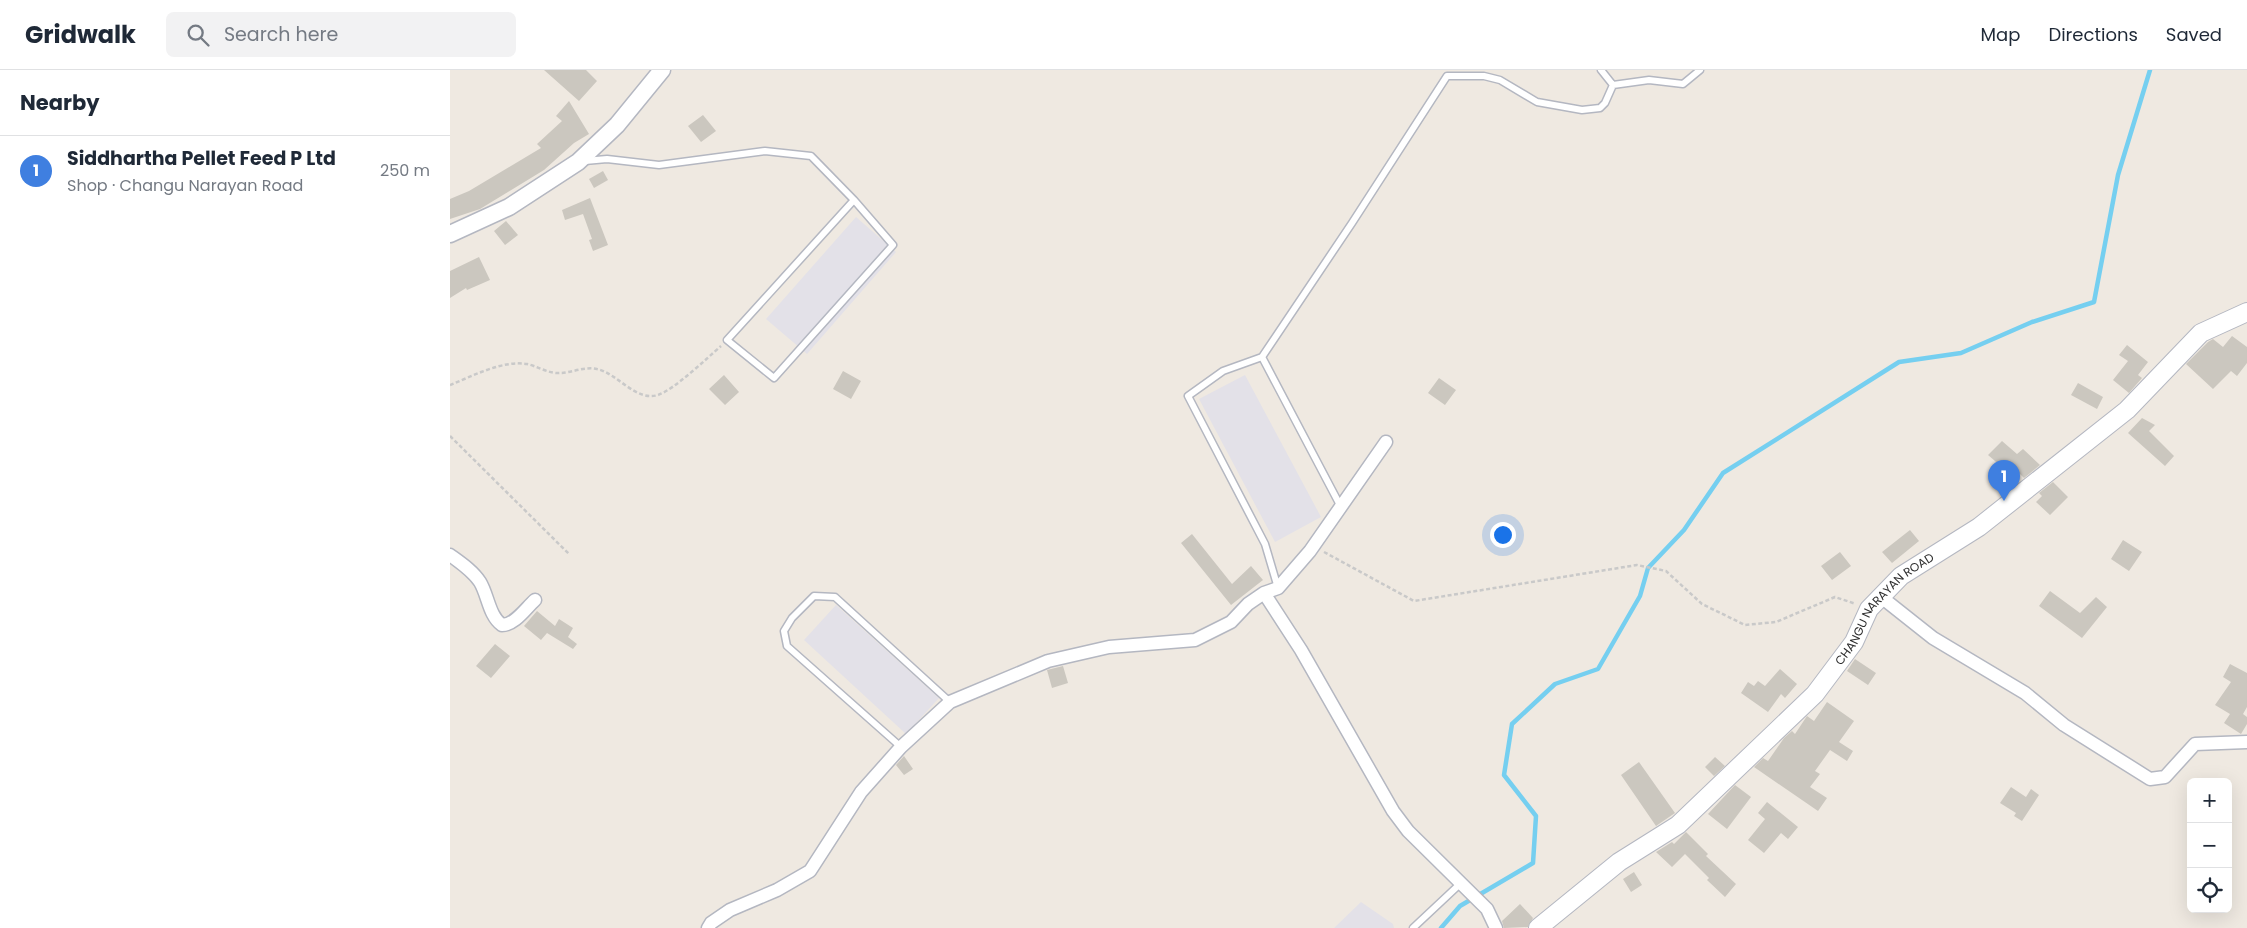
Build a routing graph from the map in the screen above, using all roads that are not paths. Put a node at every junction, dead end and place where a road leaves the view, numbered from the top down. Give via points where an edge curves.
1 (662, 70) edge
2 (1601, 70) edge
3 (1700, 70) edge
4 (1613, 85) junction
5 (578, 162) junction
6 (854, 200) junction
7 (450, 234) edge
8 (2247, 312) edge
9 (1262, 357) junction
10 (1386, 442) dead end
11 (1341, 507) junction
12 (450, 556) edge
13 (1278, 588) junction
14 (1264, 593) junction
15 (535, 600) dead end
16 (1874, 602) junction
17 (950, 702) junction
18 (2247, 742) edge
19 (901, 747) junction
20 (1461, 883) junction
21 (708, 928) edge
22 (1413, 928) edge
23 (1496, 928) edge
24 (1538, 928) edge

1 - 5 street via 617,125
2 - 4 lane
3 - 4 lane via 1683,84 1650,80
4 - 9 lane via 1606,103 1600,108 1582,110 1537,102 1500,80 1484,76 1447,76
5 - 6 lane via 607,159 659,165 766,151 811,156
5 - 7 street via 509,207
6 - 6 lane via 893,245 774,378 727,340
8 - 16 main road, CHANGU NARAYAN ROAD via 2201,333 2127,410 1979,527 1901,576
9 - 11 lane
9 - 13 lane via 1223,371 1188,396 1265,544
10 - 11 street
11 - 13 street via 1315,546
12 - 15 street via 467,567 480,583 494,617 502,624 514,621
13 - 14 street
14 - 17 street via 1231,622 1195,640 1108,648 1048,661
14 - 20 street via 1301,650 1393,810 1408,831
16 - 18 street via 2025,693 2064,725 2150,779 2165,777 2195,744
16 - 24 main road, CHANGU NARAYAN ROAD via 1854,642 1815,694 1678,825 1619,862
17 - 19 street
17 - 19 lane via 835,597 814,596 784,631 787,646
19 - 21 street via 861,792 810,870 777,890 730,910
20 - 22 lane
20 - 23 street via 1487,908

